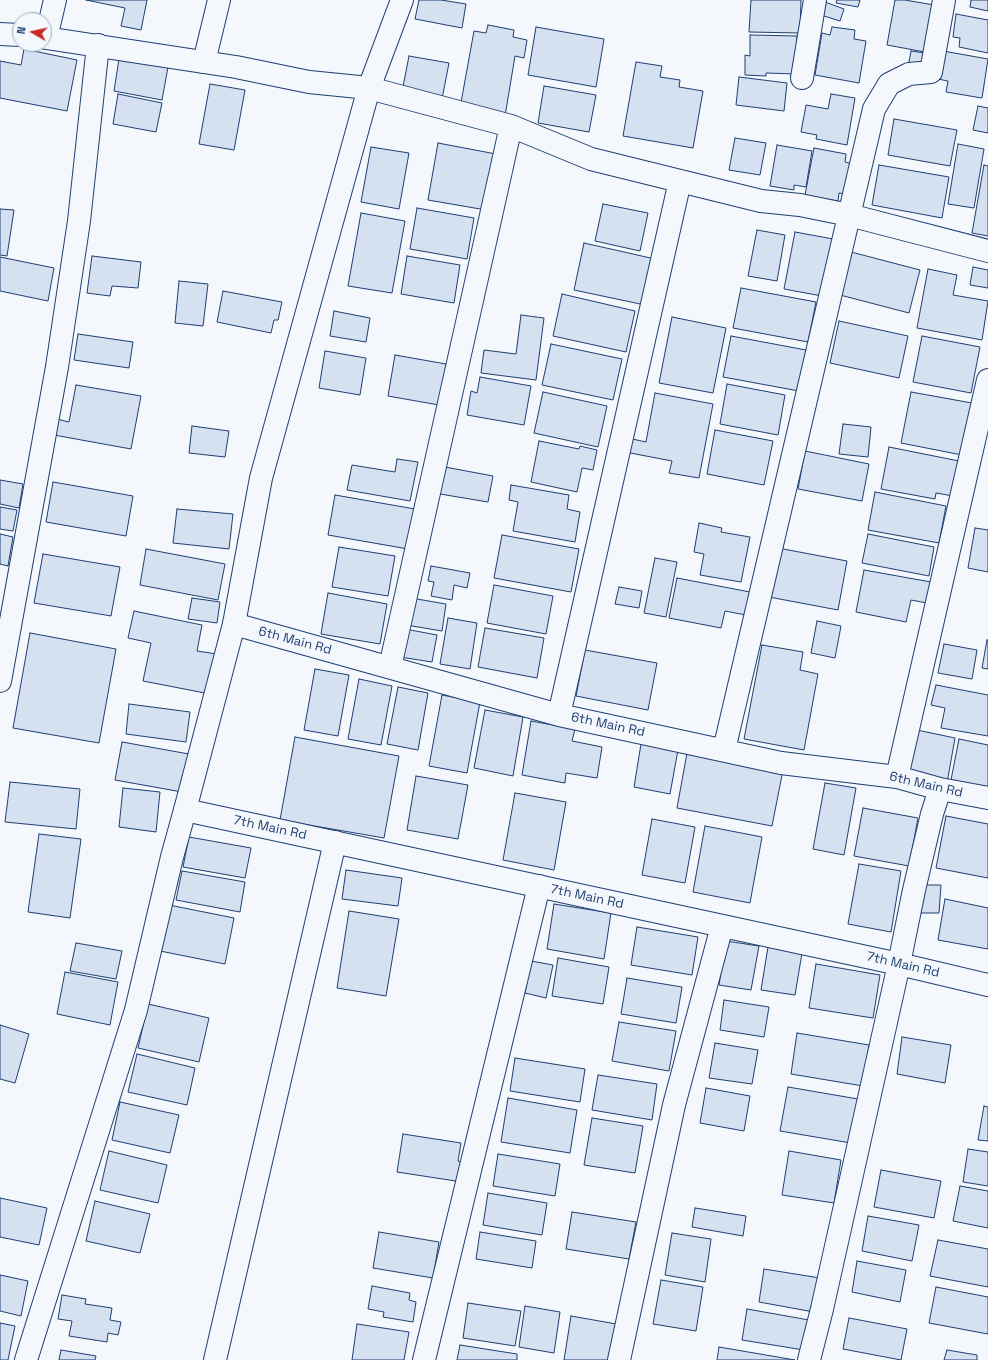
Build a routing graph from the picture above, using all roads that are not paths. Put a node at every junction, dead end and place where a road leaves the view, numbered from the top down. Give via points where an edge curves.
1 (55, 0) edge
2 (219, 0) edge
3 (402, 0) edge
4 (815, 0) edge
5 (944, 0) edge
6 (52, 12) edge
7 (0, 34) edge
8 (12, 35) edge
9 (52, 39) edge
10 (98, 45) junction
11 (204, 62) junction
12 (802, 78) dead end
13 (369, 88) junction
14 (511, 126) junction
15 (680, 181) junction
16 (849, 215) junction
17 (988, 251) edge
18 (988, 380) edge
19 (234, 624) junction
20 (390, 667) junction
21 (0, 681) edge
22 (559, 715) junction
23 (724, 750) junction
24 (897, 777) junction
25 (940, 789) junction
26 (988, 798) edge
27 (185, 810) junction
28 (335, 842) junction
29 (539, 886) junction
30 (722, 926) junction
31 (899, 964) junction
32 (988, 985) edge
33 (26, 1360) edge
34 (215, 1360) edge
35 (424, 1360) edge
36 (619, 1360) edge
37 (809, 1360) edge

1 - 6 street
2 - 11 street
3 - 13 street
4 - 12 street
5 - 16 street via 931,72 909,74 889,84 874,109
7 - 8 street
9 - 10 street
10 - 11 street
10 - 21 street via 79,221 59,351
11 - 13 street via 309,82
13 - 14 street
13 - 19 street via 261,478
14 - 15 street via 591,159
14 - 20 street
15 - 16 street via 761,201
15 - 22 street
16 - 17 street
16 - 23 street
18 - 24 street
19 - 20 street, 6th Main Rd
19 - 27 street
20 - 22 street, 6th Main Rd
22 - 23 street, 6th Main Rd
23 - 24 street, 6th Main Rd via 781,763
24 - 25 street, 6th Main Rd
25 - 26 street, 6th Main Rd
25 - 31 street via 914,890
27 - 28 street, 7th Main Rd
27 - 33 street via 136,1010
28 - 29 street, 7th Main Rd
28 - 34 street
29 - 30 street, 7th Main Rd
29 - 35 street
30 - 31 street, 7th Main Rd
30 - 36 street via 674,1105
31 - 32 street, 7th Main Rd
31 - 37 street

